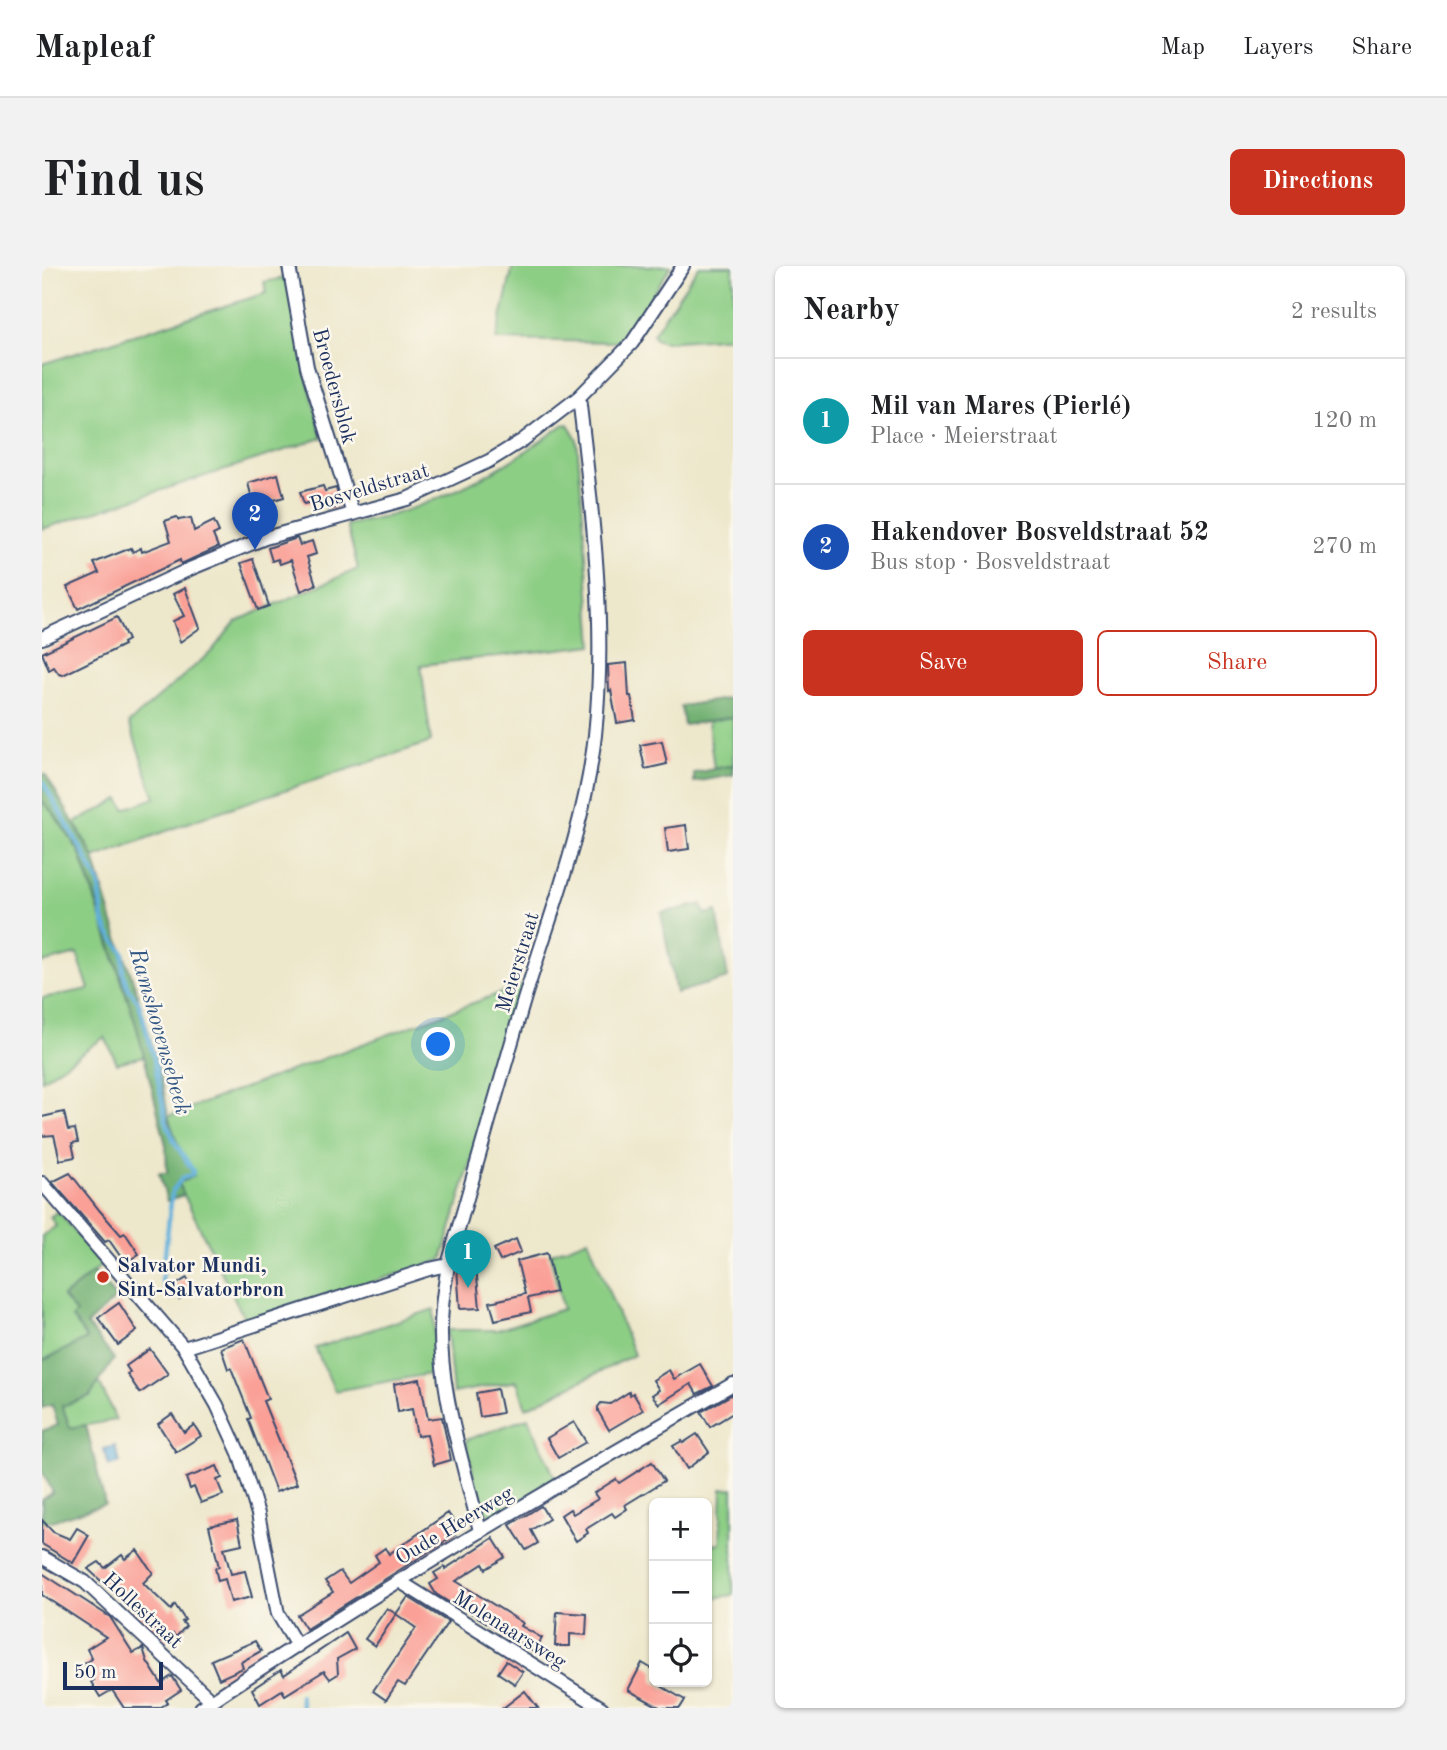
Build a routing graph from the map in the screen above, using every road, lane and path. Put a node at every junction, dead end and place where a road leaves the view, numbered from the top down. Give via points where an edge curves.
1 (289, 266) edge
2 (683, 266) edge
3 (579, 397) junction
4 (353, 514) junction
5 (42, 638) edge
6 (42, 1183) edge
7 (448, 1265) junction
8 (184, 1348) junction
9 (733, 1384) edge
10 (480, 1531) junction
11 (42, 1557) edge
12 (399, 1581) junction
13 (297, 1646) junction
14 (206, 1704) edge
15 (602, 1708) edge

1 - 4 street, Broedersblok via 307,367
2 - 3 street, Bosveldstraat via 632,343
3 - 4 street, Bosveldstraat via 489,461 407,499
3 - 7 street, Meierstraat via 597,554 595,736 576,840 524,1000
4 - 5 street, Bosveldstraat via 254,542
6 - 8 street
7 - 8 street
7 - 10 street, Meierstraat via 442,1309 443,1365
8 - 13 street via 239,1454 258,1514 278,1614
9 - 10 street, Oude Heerweg
10 - 12 street, Oude Heerweg
11 - 14 street, Hollestraat via 85,1582
12 - 13 street, Oude Heerweg
12 - 15 street, Molenaarsweg
13 - 14 street, Oude Heerweg

